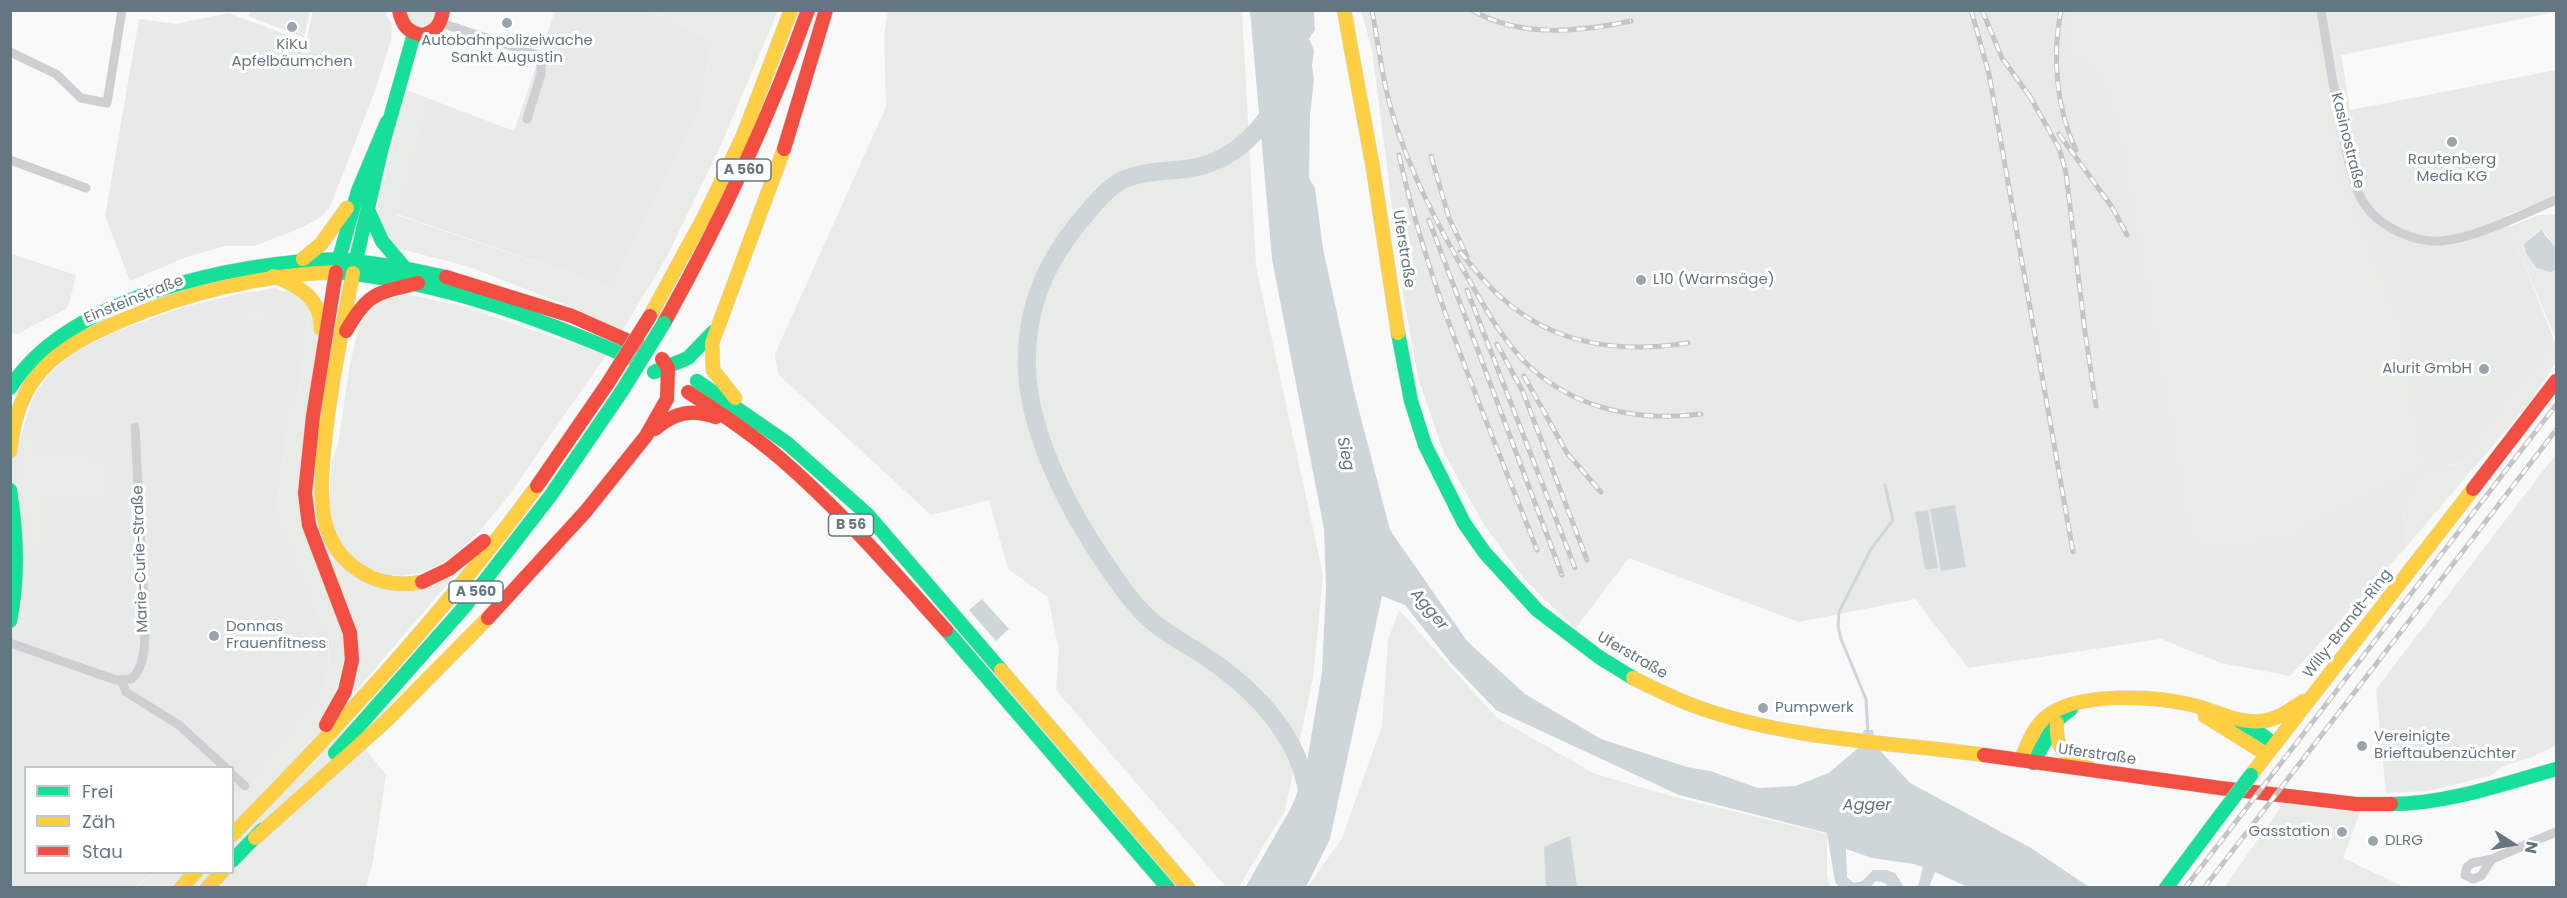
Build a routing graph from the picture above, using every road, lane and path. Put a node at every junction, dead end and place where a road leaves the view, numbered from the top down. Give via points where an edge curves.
1 (122, 10) edge
2 (399, 10) edge
3 (791, 10) edge
4 (808, 10) edge
5 (826, 10) edge
6 (1344, 10) edge
7 (2321, 10) edge
8 (442, 17) edge
9 (414, 34) junction
10 (10, 52) edge
11 (527, 119) dead end
12 (387, 122) junction
13 (10, 160) edge
14 (86, 188) dead end
15 (358, 191) junction
16 (2556, 200) edge
17 (368, 208) junction
18 (303, 259) junction
19 (338, 266) junction
20 (355, 266) junction
21 (404, 267) junction
22 (273, 276) junction
23 (418, 283) junction
24 (716, 328) junction
25 (341, 338) junction
26 (320, 369) junction
27 (666, 369) junction
28 (2556, 381) edge
29 (10, 388) edge
30 (750, 415) junction
31 (733, 422) junction
32 (135, 427) dead end
33 (646, 436) junction
34 (10, 451) edge
35 (10, 490) edge
36 (522, 506) junction
37 (10, 621) edge
38 (10, 643) edge
39 (122, 681) junction
40 (2313, 695) junction
41 (2113, 699) junction
42 (2182, 703) junction
43 (2205, 716) junction
44 (2224, 716) junction
45 (2057, 720) junction
46 (2270, 749) junction
47 (2027, 761) junction
48 (223, 766) edge
49 (2556, 769) edge
50 (2253, 770) junction
51 (2114, 773) junction
52 (234, 776) edge
53 (288, 778) junction
54 (245, 786) dead end
55 (2556, 832) edge
56 (234, 833) edge
57 (255, 838) junction
58 (234, 859) edge
59 (2492, 859) dead end
60 (195, 874) edge
61 (221, 874) edge
62 (181, 888) edge
63 (207, 888) edge
64 (1168, 888) edge
65 (1188, 888) edge
66 (2166, 888) edge

1 - 10 street via 107,103 81,98 56,74
2 - 9 main road via 402,26
3 - 36 main road, A 560, bridge via 743,136 705,215 608,383
4 - 57 main road, A 560, bridge via 752,154 664,323 622,391 551,495 466,605
5 - 24 main road via 779,165
6 - 47 main road, Uferstraße via 1364,105 1407,384 1426,446 1464,523 1520,592 1580,646 1629,676 1676,699 1723,715 1772,726
7 - 16 street, Kasinostraße via 2344,140 2357,189 2370,212 2404,234 2440,242
8 - 9 main road via 432,32
8 - 11 street via 535,54 542,65 541,74
9 - 12 main road
12 - 15 main road
12 - 17 main road
13 - 14 street
15 - 18 main road via 321,244
15 - 19 main road
17 - 20 main road
17 - 21 main road via 383,245
18 - 19 main road, Einsteinstraße
18 - 29 main road, Einsteinstraße via 206,274 135,299 51,340 27,363
19 - 20 main road, B 56
19 - 22 main road, Einsteinstraße
19 - 26 main road
20 - 21 main road, B 56
20 - 23 main road, B 56
20 - 25 main road
21 - 27 main road, B 56 via 554,309 617,334
22 - 26 main road via 305,290 315,302 322,324
22 - 34 main road, Einsteinstraße via 182,297 65,350 40,372 21,402
23 - 25 main road via 373,296
23 - 27 main road, B 56 via 513,311
24 - 27 main road via 697,353
24 - 30 main road via 713,370
25 - 36 main road via 323,458 322,497 331,540 352,566 366,576 397,584 435,578 460,562
26 - 53 main road via 306,507 311,533 347,619 352,656 339,704
27 - 30 main road, B 56 via 697,381
27 - 31 main road, B 56 via 688,392
27 - 33 main road via 667,399
28 - 40 main road, Willy-Brandt-Ring
30 - 65 main road, B 56 via 825,474 868,515
31 - 33 main road via 698,411 679,412
31 - 64 main road, B 56 via 780,458 855,529
32 - 39 street, Marie-Curie-Straße via 145,635 138,671 131,679
33 - 57 main road via 586,511 465,644
35 - 37 main road via 18,571
36 - 53 main road, A 560 via 455,592
38 - 39 street
39 - 48 street via 126,692 179,725
40 - 44 main road via 2273,719 2251,722
40 - 46 main road, Willy-Brandt-Ring
41 - 42 main road
41 - 45 main road via 2072,708
41 - 47 main road via 2078,701 2053,711 2028,739
42 - 43 main road
42 - 44 main road
43 - 46 main road
43 - 50 main road via 2246,746
44 - 46 main road via 2261,734
45 - 47 main road
45 - 51 main road via 2056,742 2063,754
46 - 50 main road, Willy-Brandt-Ring
47 - 51 main road, Uferstraße
49 - 51 main road, Uferstraße via 2407,804 2287,797
50 - 66 main road, Willy-Brandt-Ring, bridge
52 - 54 street
53 - 56 main road, A 560
55 - 59 street
57 - 58 main road, A 560
60 - 62 main road
61 - 63 main road

